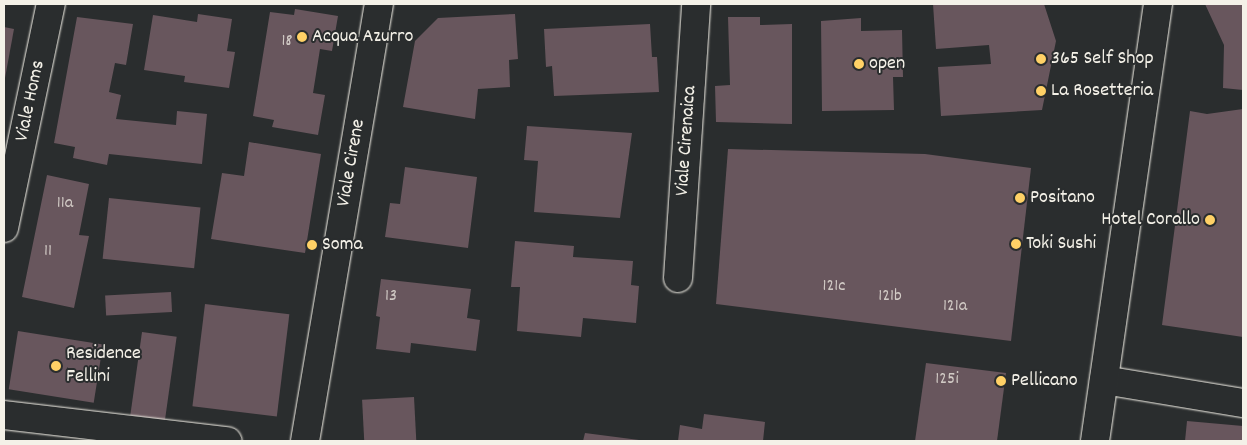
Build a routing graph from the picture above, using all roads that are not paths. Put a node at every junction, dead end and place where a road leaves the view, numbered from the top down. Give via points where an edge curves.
1 (51, 4) edge
2 (379, 4) edge
3 (696, 4) edge
4 (1158, 4) edge
5 (4, 228) edge
6 (678, 278) dead end
7 (1104, 380) junction
8 (1243, 403) edge
9 (4, 415) edge
10 (227, 441) edge
11 (305, 441) edge
12 (1095, 441) edge

1 - 5 street, Viale Homs
2 - 11 street, Viale Cirene
3 - 6 street, Viale Cirenaica
4 - 7 street
7 - 8 street
7 - 12 street
9 - 10 street

